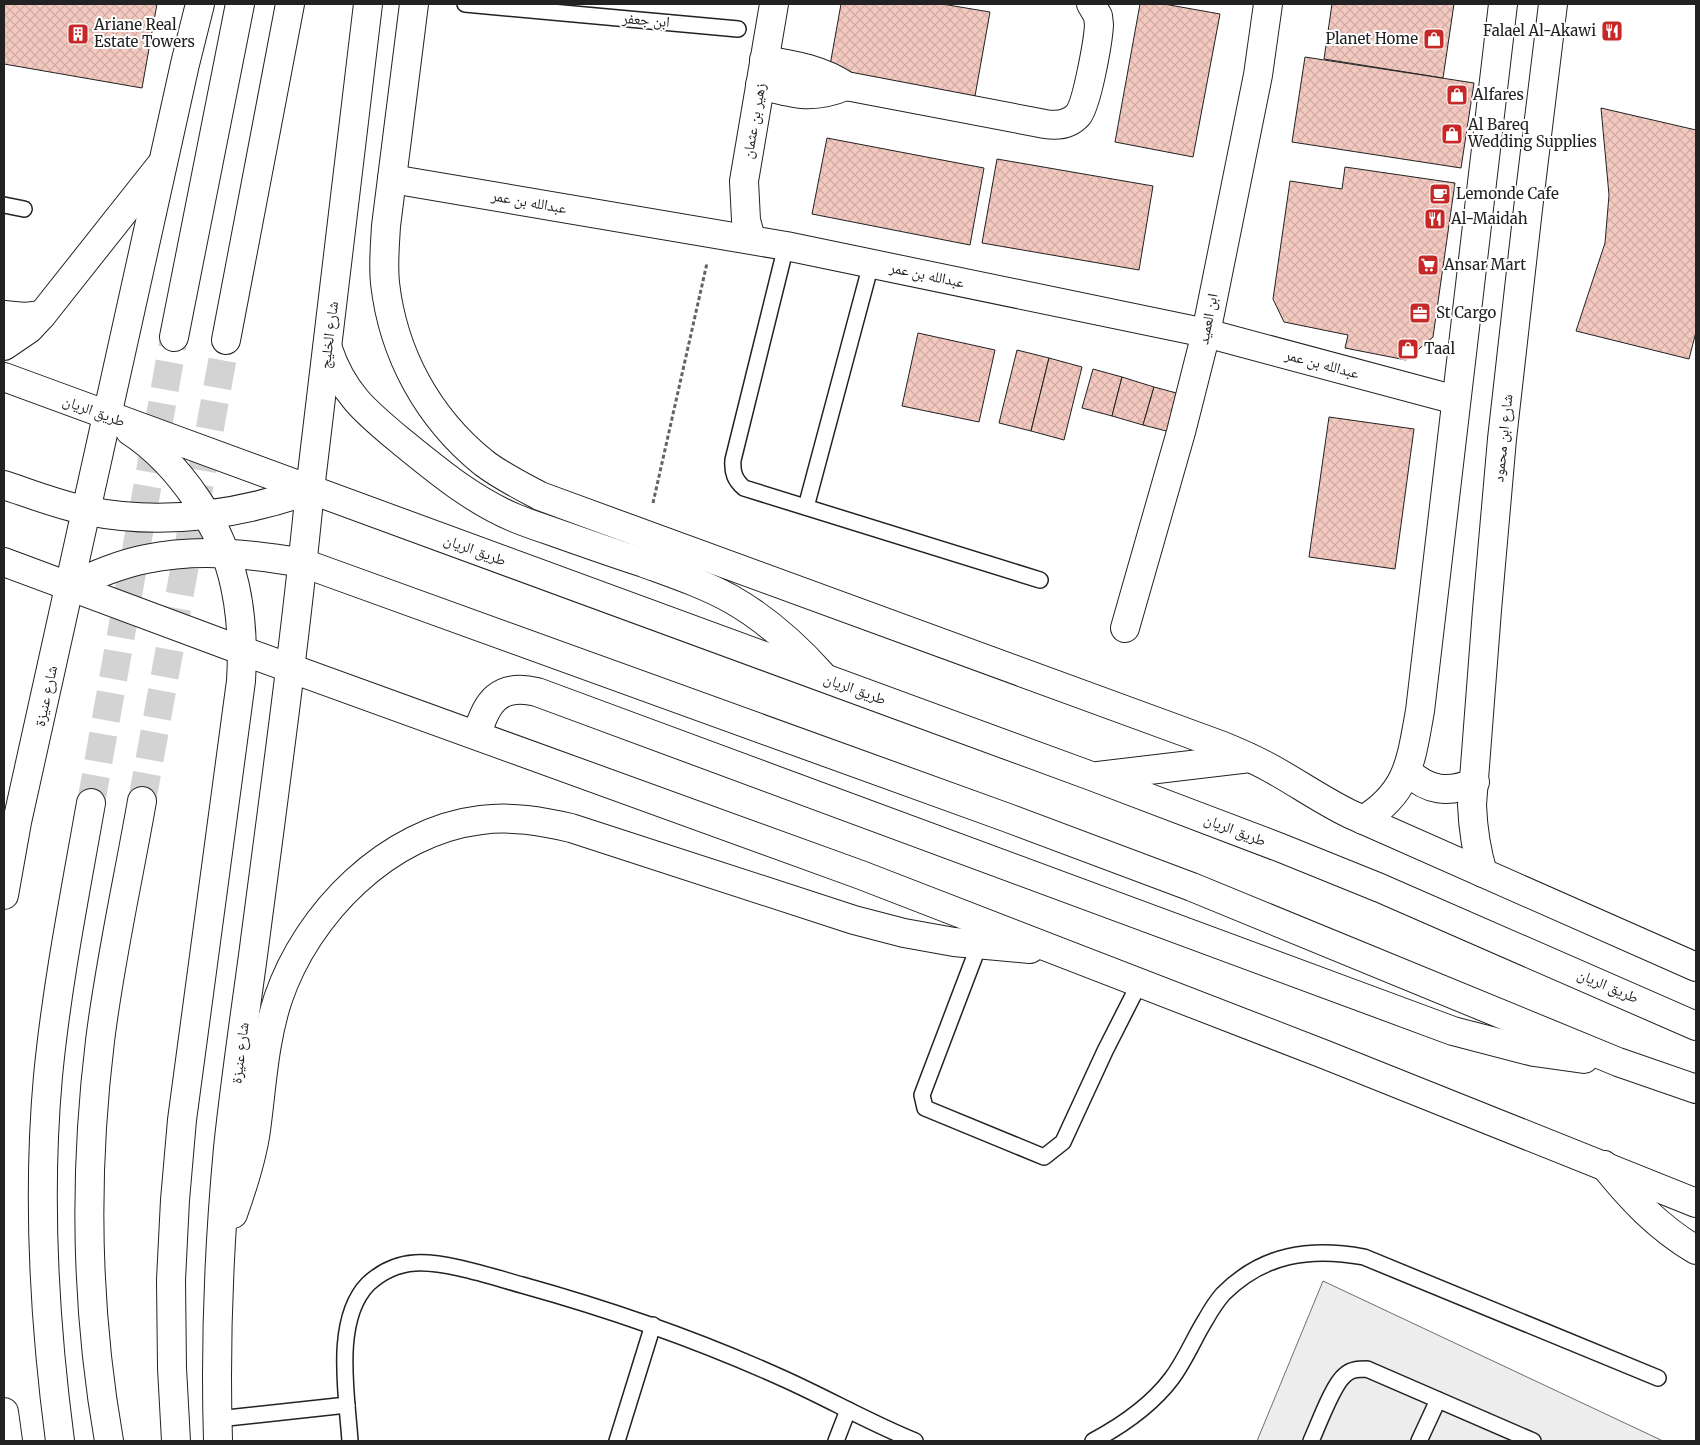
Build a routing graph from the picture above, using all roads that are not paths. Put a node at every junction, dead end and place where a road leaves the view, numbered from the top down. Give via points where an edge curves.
1 (200, 4) edge
2 (240, 4) edge
3 (290, 4) edge
4 (368, 4) edge
5 (414, 4) edge
6 (464, 4) edge
7 (774, 4) edge
8 (1090, 4) edge
9 (1268, 4) edge
10 (1503, 4) edge
11 (1553, 4) edge
12 (738, 29) dead end
13 (762, 73) junction
14 (164, 160) junction
15 (392, 179) junction
16 (4, 205) edge
17 (24, 209) dead end
18 (751, 239) junction
19 (786, 246) junction
20 (872, 264) junction
21 (4, 315) edge
22 (42, 315) junction
23 (1206, 333) junction
24 (174, 336) tunnel mouth
25 (226, 340) tunnel mouth
26 (4, 346) edge
27 (327, 348) junction
28 (4, 377) edge
29 (1456, 400) junction
30 (108, 416) junction
31 (4, 485) edge
32 (310, 490) junction
33 (806, 507) junction
34 (87, 511) junction
35 (207, 515) junction
36 (224, 552) junction
37 (4, 562) edge
38 (303, 563) junction
39 (1040, 580) dead end
40 (70, 586) junction
41 (1125, 628) dead end
42 (243, 651) junction
43 (289, 666) junction
44 (825, 678) junction
45 (477, 735) junction
46 (1250, 758) junction
47 (1407, 771) junction
48 (1094, 776) junction
49 (1475, 782) junction
50 (142, 802) tunnel mouth
51 (91, 803) tunnel mouth
52 (1363, 820) junction
53 (1483, 873) junction
54 (4, 895) edge
55 (979, 945) junction
56 (1056, 950) junction
57 (1696, 967) edge
58 (1140, 982) junction
59 (1696, 1026) edge
60 (1618, 1062) junction
61 (1696, 1089) edge
62 (1604, 1165) junction
63 (1696, 1203) edge
64 (222, 1240) junction
65 (1696, 1250) edge
66 (653, 1325) junction
67 (1658, 1378) dead end
68 (1438, 1400) junction
69 (347, 1404) junction
70 (848, 1410) junction
71 (4, 1412) edge
72 (218, 1430) edge
73 (8, 1441) edge
74 (60, 1441) edge
75 (109, 1441) edge
76 (176, 1441) edge
77 (350, 1441) edge
78 (616, 1441) edge
79 (836, 1441) edge
80 (915, 1441) edge
81 (1093, 1441) edge
82 (1311, 1441) edge
83 (1420, 1441) edge
84 (1532, 1441) edge

1 - 14 main road
2 - 24 main road
3 - 25 main road
4 - 27 main road, شارع الخليج
5 - 15 main road
6 - 12 lane, ابن جعفر
7 - 13 main road, زهير بن عثمان
8 - 13 main road via 1098,16 1099,25 1085,100 1077,116 1062,125 846,86 800,65
9 - 23 main road, ابن العميد via 1258,75
10 - 29 main road
11 - 49 main road, شارع ابن محمود via 1502,439
13 - 18 main road, زهير بن عثمان via 744,181 746,220
14 - 22 main road
14 - 30 main road
15 - 18 main road, عبدالله بن عمر
15 - 46 main road via 384,254 385,282 396,337 421,392 439,418 461,442 511,481 540,496
16 - 17 lane
18 - 19 main road, عبدالله بن عمر
19 - 20 main road, عبدالله بن عمر
19 - 33 lane via 732,471 744,488
20 - 23 main road, عبدالله بن عمر
20 - 33 lane
21 - 22 main road
22 - 26 main road via 29,329
23 - 29 main road, عبدالله بن عمر
23 - 41 main road, ابن العميد
27 - 32 main road, شارع الخليج
27 - 44 main road via 334,368 359,405 474,497 516,519 676,575 732,600 782,635
28 - 30 main road, طريق الريان
29 - 47 main road via 1420,711
30 - 32 main road, طريق الريان
30 - 34 main road
30 - 35 main road via 164,459
31 - 34 main road
32 - 35 main road via 242,510
32 - 38 main road, شارع الخليج
32 - 44 main road, طريق الريان
33 - 39 lane
34 - 35 main road via 147,517
34 - 40 main road
35 - 36 main road
36 - 38 main road
36 - 40 main road via 145,559 107,570
36 - 42 main road via 235,584
37 - 40 main road
38 - 43 main road, شارع الخليج
38 - 60 main road via 1192,887
40 - 42 main road
40 - 54 main road, شارع عنيزة via 17,822
42 - 43 main road
42 - 76 main road via 242,681 174,1200 172,1358
43 - 45 main road
43 - 64 main road, شارع عنيزة via 238,1058
44 - 48 main road, طريق الريان
45 - 56 main road
45 - 60 main road via 482,717 494,699 514,690 537,692 1453,1031 1534,1052
46 - 48 main road
46 - 52 main road via 1330,805
47 - 49 main road via 1416,779 1439,789 1464,787
47 - 52 main road via 1390,800
48 - 59 main road, طريق الريان via 1380,888
49 - 53 main road, شارع ابن محمود via 1473,828
50 - 75 main road via 112,954 92,1130 93,1288
51 - 74 main road via 56,1010 44,1153 46,1304
52 - 53 main road
53 - 57 main road
55 - 56 main road
55 - 58 lane via 922,1095 925,1108 1044,1157 1063,1142
55 - 64 main road via 904,933 854,920 541,821 511,818 480,820 440,830 388,857 349,886 330,906 299,950 275,1008 250,1160
56 - 58 main road
58 - 62 main road
60 - 61 main road
62 - 63 main road
62 - 65 main road via 1653,1219
64 - 72 main road, شارع عنيزة
66 - 69 lane via 450,1266 415,1262 398,1266 368,1284 350,1315 345,1359
66 - 70 lane via 784,1378
66 - 78 lane
67 - 81 lane via 1364,1257 1339,1252 1313,1252 1263,1265 1241,1278 1222,1295 1172,1378 1148,1405 1119,1427
68 - 82 lane via 1367,1369 1350,1371 1338,1382
68 - 83 lane
68 - 84 lane
69 - 72 lane
69 - 77 lane
70 - 79 lane
70 - 80 lane
71 - 73 main road

